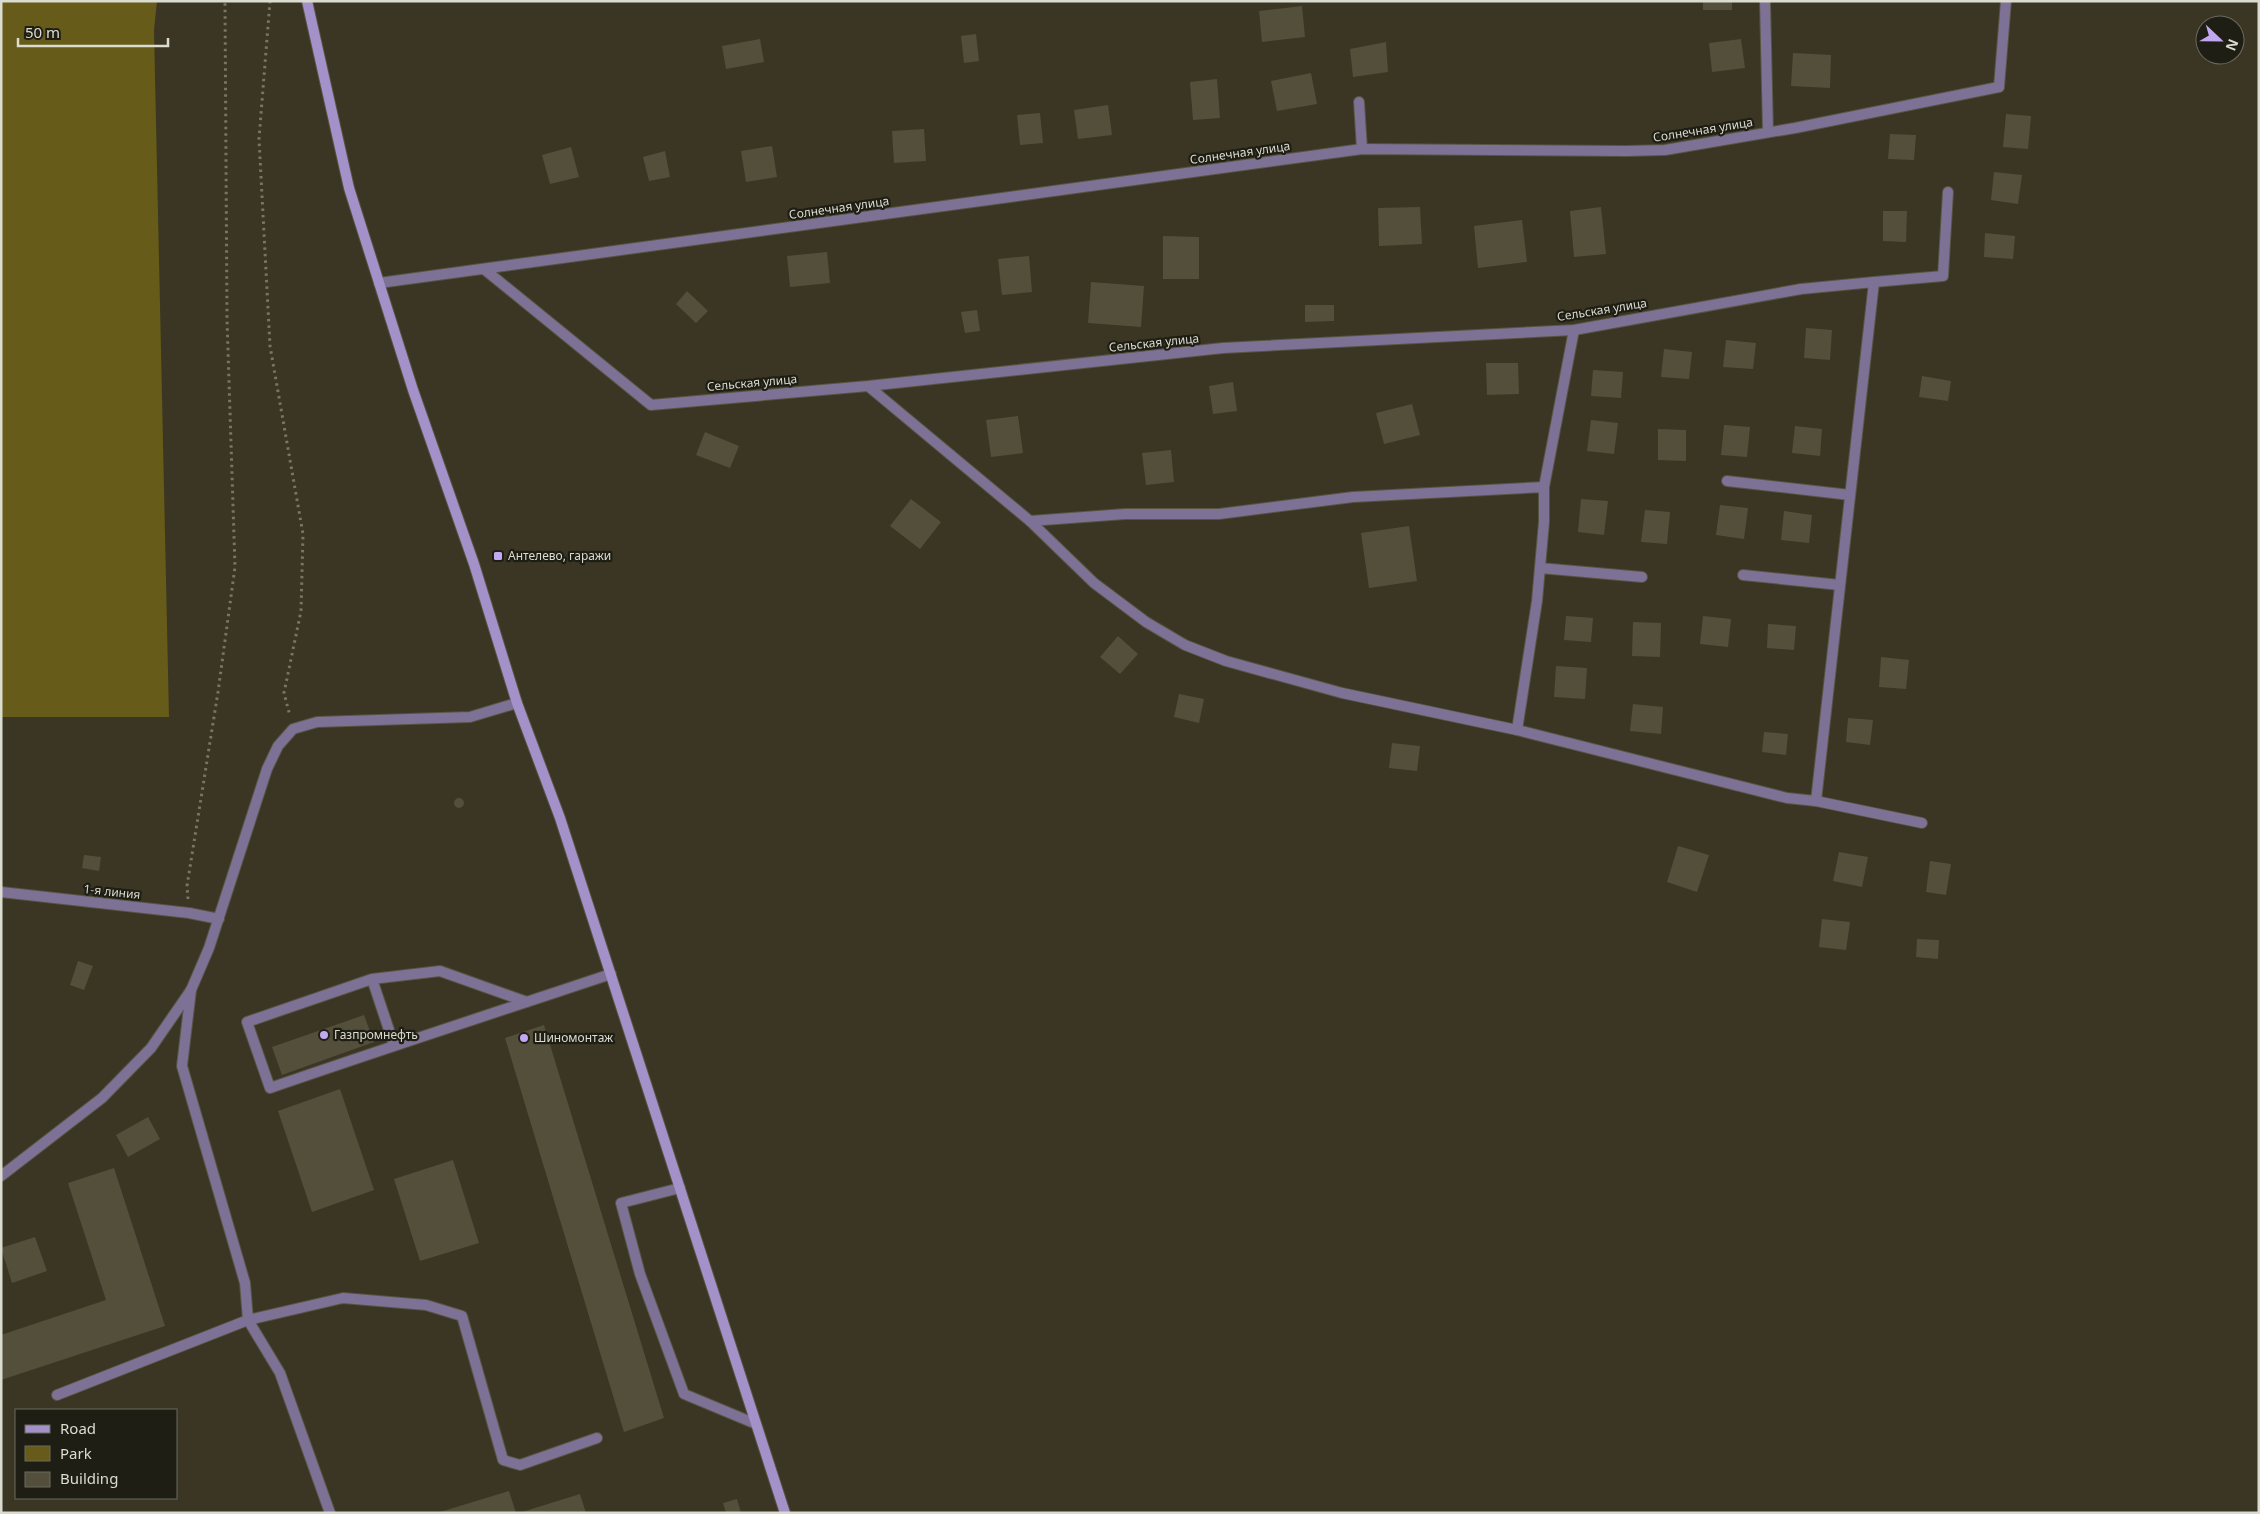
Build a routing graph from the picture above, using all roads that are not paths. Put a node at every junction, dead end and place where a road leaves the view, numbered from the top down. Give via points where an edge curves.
1 (307, 1) edge
2 (1765, 1) edge
3 (2006, 1) edge
4 (1359, 102) dead end
5 (1768, 132) junction
6 (1362, 149) junction
7 (1948, 192) dead end
8 (484, 269) junction
9 (1874, 282) junction
10 (379, 283) junction
11 (1574, 330) junction
12 (868, 386) junction
13 (1727, 481) dead end
14 (1544, 487) junction
15 (1850, 495) junction
16 (1030, 520) junction
17 (1540, 568) junction
18 (1743, 575) dead end
19 (1642, 577) dead end
20 (1840, 585) junction
21 (517, 703) junction
22 (1517, 730) junction
23 (1816, 801) junction
24 (1922, 823) dead end
25 (1, 892) edge
26 (219, 919) junction
27 (611, 974) junction
28 (372, 979) junction
29 (191, 990) junction
30 (527, 1002) junction
31 (394, 1045) junction
32 (1, 1176) edge
33 (680, 1188) junction
34 (248, 1320) junction
35 (57, 1395) dead end
36 (756, 1424) junction
37 (597, 1438) dead end
38 (330, 1513) edge
39 (785, 1513) edge

1 - 10 main road via 350,188
2 - 5 street
3 - 5 street, Солнечная улица via 1999,87
4 - 6 street
5 - 6 street, Солнечная улица via 1656,150
6 - 8 street, Солнечная улица
7 - 9 street, Сельская улица via 1943,276
8 - 10 street, Солнечная улица
8 - 12 street, Сельская улица via 651,404
9 - 11 street, Сельская улица via 1801,289
9 - 15 street
10 - 21 main road via 474,564
11 - 12 street, Сельская улица via 1223,348
11 - 14 street
12 - 16 street
13 - 15 street
14 - 16 street via 1354,497 1219,514 1125,514
14 - 17 street
15 - 20 street
16 - 22 street via 1094,583 1146,622 1185,645 1226,661 1342,693
17 - 19 street
17 - 22 street
18 - 20 street
20 - 23 street
21 - 26 street via 470,717 317,722 293,729 278,746 267,769
21 - 27 main road via 560,818
22 - 23 street via 1787,798
23 - 24 street
25 - 26 street, 1-я линия
26 - 29 street
27 - 30 street
27 - 33 main road
28 - 30 street via 440,971
28 - 31 street
28 - 31 street via 247,1022 261,1064 270,1088
29 - 32 street via 151,1048 102,1098
29 - 34 street via 182,1066 245,1283
30 - 31 street
33 - 36 main road
33 - 36 street via 621,1203 640,1274 684,1394
34 - 35 street
34 - 37 street via 343,1298 426,1305 462,1316 502,1460 520,1465
34 - 38 street via 280,1373
36 - 39 main road

